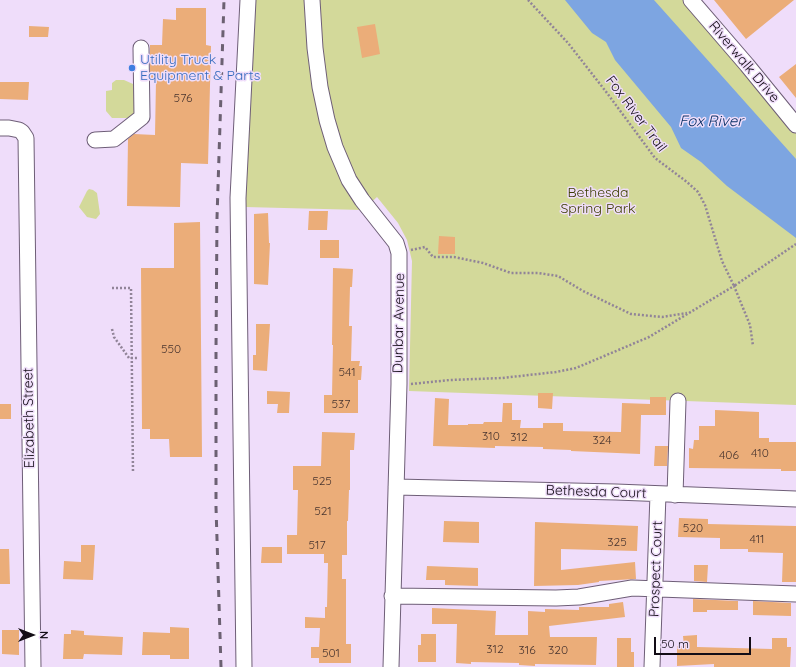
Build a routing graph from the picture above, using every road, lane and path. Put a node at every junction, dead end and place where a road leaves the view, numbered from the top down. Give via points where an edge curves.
1 (248, 0) edge
2 (312, 0) edge
3 (528, 0) edge
4 (690, 0) edge
5 (141, 48) dead end
6 (796, 124) edge
7 (0, 128) edge
8 (95, 140) dead end
9 (796, 244) edge
10 (399, 253) junction
11 (734, 286) junction
12 (112, 288) dead end
13 (689, 313) junction
14 (112, 329) dead end
15 (753, 346) dead end
16 (131, 358) junction
17 (138, 358) dead end
18 (398, 384) junction
19 (678, 401) dead end
20 (133, 473) dead end
21 (396, 487) junction
22 (658, 494) junction
23 (675, 495) junction
24 (796, 499) edge
25 (655, 589) junction
26 (796, 594) edge
27 (392, 596) junction
28 (33, 667) edge
29 (244, 667) edge
30 (391, 667) edge
31 (652, 667) edge

1 - 29 street via 238,198
2 - 10 street, Dunbar Avenue via 320,87 326,120 335,147 349,180 396,243
3 - 11 path, Fox River Trail via 568,43 655,158 698,192 705,205 722,261
4 - 6 street, Riverwalk Drive
5 - 8 street via 142,117 114,139
7 - 28 street, Elizabeth Street via 22,132 26,138
9 - 11 path
10 - 13 path via 425,247 433,257 454,257 483,263 511,273 558,276 631,314 662,317
10 - 18 street, Dunbar Avenue
11 - 13 path
11 - 15 path, Fox River Trail via 750,326
12 - 16 path via 131,288
13 - 18 path via 648,337 576,368 502,378
14 - 16 path via 114,337
16 - 17 path
16 - 20 path
18 - 21 street, Dunbar Avenue
19 - 23 street
21 - 22 street, Bethesda Court
21 - 27 street, Dunbar Avenue
22 - 23 street, Bethesda Court
22 - 25 street, Prospect Court
23 - 24 street, Bethesda Court
25 - 26 street
25 - 27 street via 632,588 579,597 556,598
25 - 31 street, Prospect Court
27 - 30 street, Dunbar Avenue

